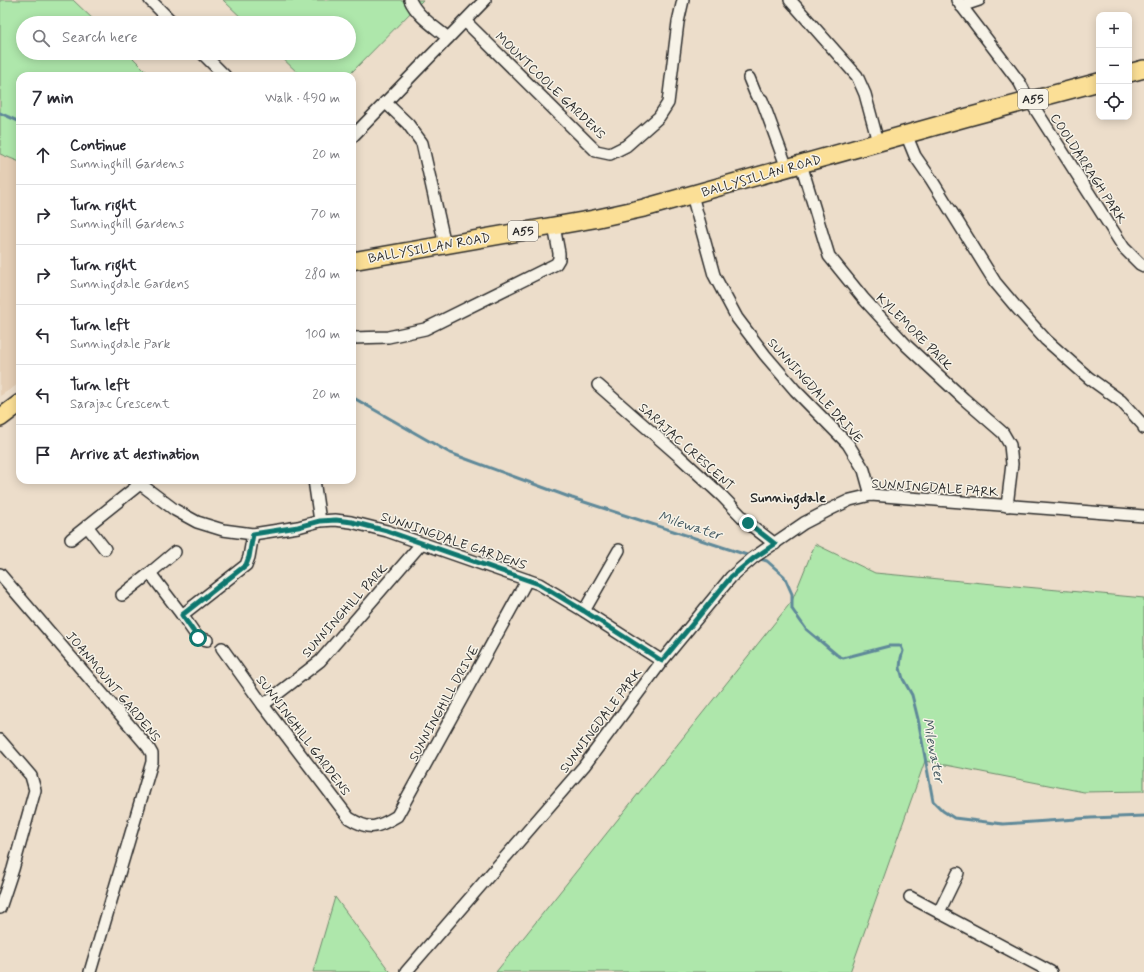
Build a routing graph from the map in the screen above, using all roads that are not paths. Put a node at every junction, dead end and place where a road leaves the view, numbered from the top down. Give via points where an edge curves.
1 (150, 0) edge
2 (410, 0) edge
3 (484, 0) edge
4 (682, 0) edge
5 (790, 0) edge
6 (979, 0) edge
7 (959, 3) edge
8 (166, 16) edge
9 (466, 21) junction
10 (448, 38) junction
11 (209, 60) edge
12 (1144, 69) edge
13 (221, 72) edge
14 (1132, 73) edge
15 (749, 78) dead end
16 (1096, 83) edge
17 (1030, 100) junction
18 (385, 102) junction
19 (356, 133) edge
20 (906, 134) junction
21 (878, 142) junction
22 (794, 166) junction
23 (692, 195) junction
24 (554, 226) junction
25 (443, 245) junction
26 (356, 260) edge
27 (1144, 266) edge
28 (356, 338) edge
29 (598, 385) dead end
30 (16, 406) edge
31 (0, 417) edge
32 (1144, 428) edge
33 (135, 484) edge
34 (140, 484) edge
35 (315, 484) edge
36 (871, 495) junction
37 (1007, 506) junction
38 (1144, 516) edge
39 (320, 521) junction
40 (87, 526) junction
41 (253, 534) junction
42 (71, 539) dead end
43 (421, 544) junction
44 (775, 544) junction
45 (105, 549) dead end
46 (620, 550) dead end
47 (175, 552) dead end
48 (150, 573) junction
49 (0, 574) edge
50 (527, 580) junction
51 (122, 595) dead end
52 (584, 611) junction
53 (182, 615) junction
54 (207, 640) dead end
55 (222, 648) dead end
56 (662, 661) junction
57 (263, 705) junction
58 (0, 740) edge
59 (372, 827) joint
60 (958, 873) dead end
61 (910, 897) dead end
62 (1, 902) edge
63 (939, 912) junction
64 (90, 972) edge
65 (406, 972) edge
66 (1051, 972) edge

1 - 8 street
2 - 10 street via 428,22
3 - 9 street
4 - 9 street, MOUNTCOOLE GARDENS via 668,103 642,132 626,146 610,154 596,151
5 - 21 street via 857,76 866,94
6 - 7 street
7 - 17 street, COOLDARRAGH PARK
9 - 10 street
10 - 18 street
11 - 13 street
12 - 14 highway
15 - 22 street, KYLEMORE PARK
16 - 17 highway, A55
17 - 20 highway, BALLYSILLAN ROAD / A55
17 - 27 street, COOLDARRAGH PARK via 1124,248
18 - 19 street
18 - 25 street via 408,124 422,143
20 - 21 highway, BALLYSILLAN ROAD / A55
20 - 32 street via 915,156 995,282 1046,340 1089,378 1121,401
21 - 22 highway, BALLYSILLAN ROAD / A55
22 - 23 highway, BALLYSILLAN ROAD / A55
22 - 37 street, KYLEMORE PARK via 829,256 907,346 1003,433 1010,444 1012,464
23 - 24 highway, BALLYSILLAN ROAD / A55 via 644,208
23 - 36 street, SUNNINGDALE DRIVE via 714,275 737,318 795,390 848,444 864,470
24 - 25 highway, BALLYSILLAN ROAD / A55
24 - 28 street via 559,253 556,264 425,329 388,337
25 - 26 highway, BALLYSILLAN ROAD / A55
29 - 44 street, SARAJAC CRESCENT via 680,457 748,523
30 - 31 highway
33 - 40 street
34 - 41 street, SUNNINGDALE GARDENS via 175,510 197,522 223,530
35 - 39 street
36 - 37 street, SUNNINGDALE PARK
36 - 44 street, SUNNINGDALE PARK via 831,508
37 - 38 street, SUNNINGDALE PARK
39 - 41 street, SUNNINGDALE GARDENS
39 - 43 street, SUNNINGDALE GARDENS via 352,522 387,531
40 - 42 street
40 - 45 street
41 - 53 street via 246,565
43 - 50 street, SUNNINGDALE GARDENS
43 - 57 street, SUNNINGHILL PARK via 320,661
44 - 56 street, SUNNINGDALE PARK via 731,577
46 - 52 street
47 - 48 street
48 - 51 street
48 - 53 street
49 - 64 street, JOANMOUNT GARDENS via 152,754 152,762
50 - 52 street, SUNNINGDALE GARDENS via 539,584
50 - 59 street, SUNNINGHILL DRIVE via 397,816
52 - 56 street, SUNNINGDALE GARDENS
53 - 54 street via 198,638
55 - 57 street, SUNNINGHILL GARDENS
56 - 65 street, SUNNINGDALE PARK via 584,766
57 - 59 street, SUNNINGHILL GARDENS via 349,818
58 - 62 street via 31,776 35,790
60 - 63 street
61 - 63 street
63 - 66 street

